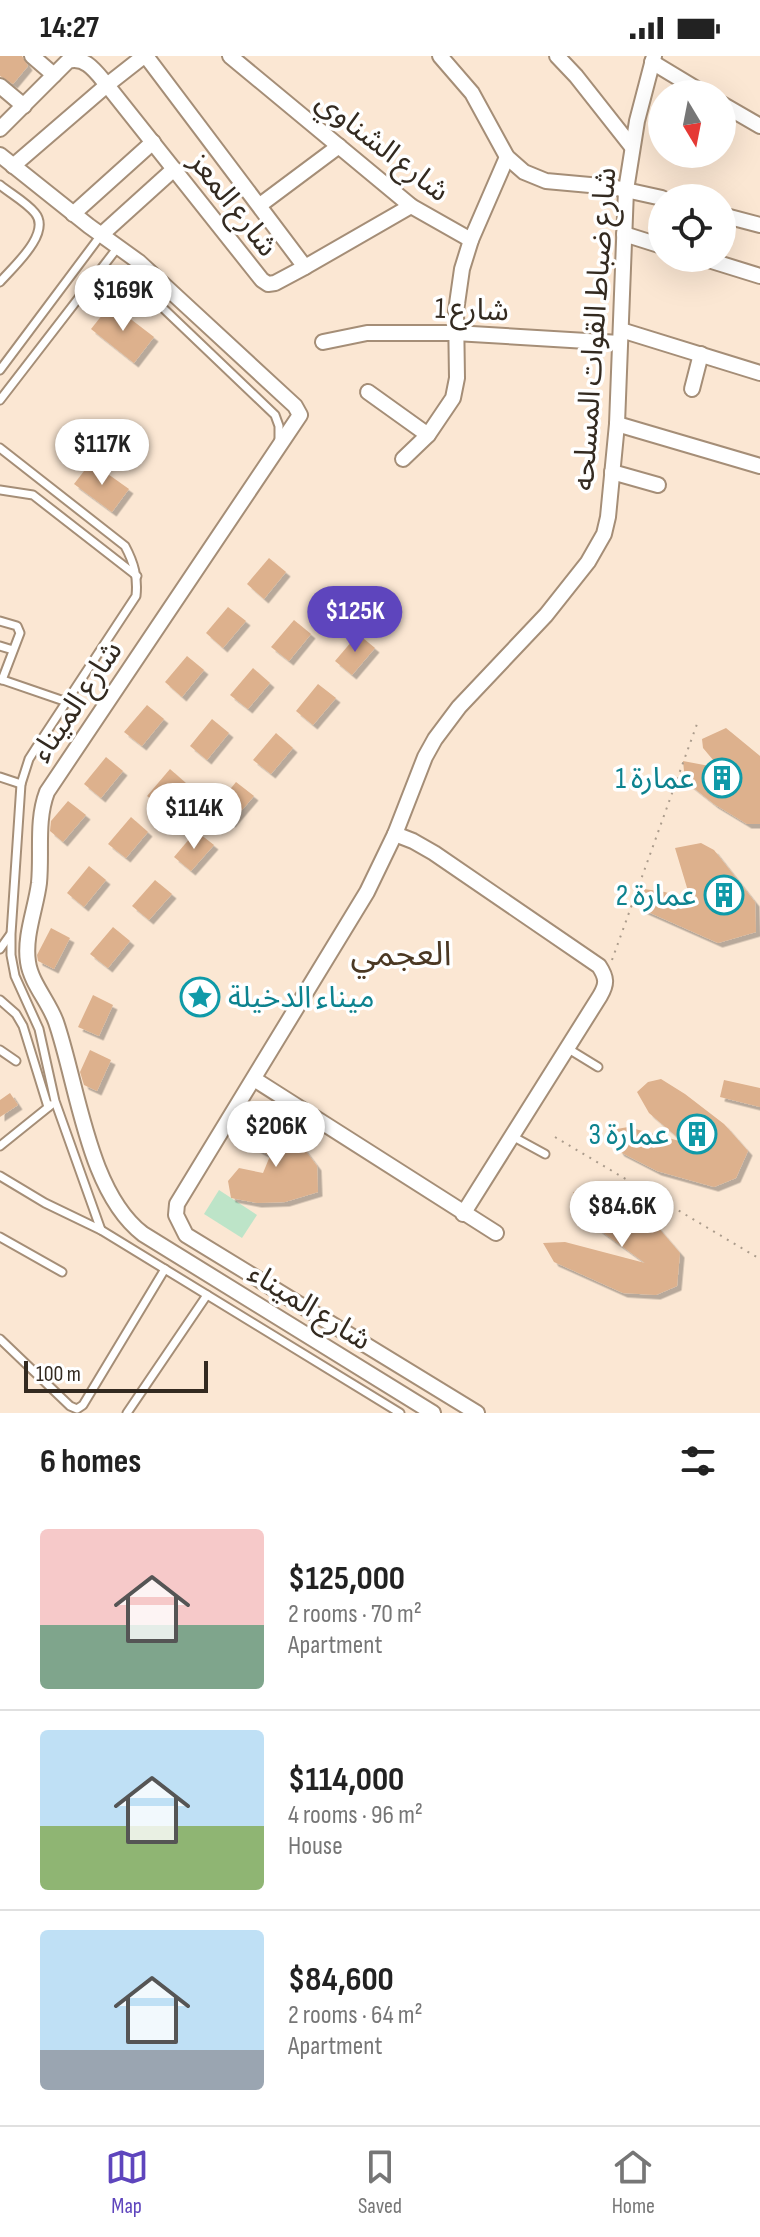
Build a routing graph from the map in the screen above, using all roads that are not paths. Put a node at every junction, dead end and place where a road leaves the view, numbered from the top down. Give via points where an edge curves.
1 (32, 56) edge
2 (145, 56) edge
3 (230, 56) edge
4 (440, 56) edge
5 (557, 56) edge
6 (653, 59) edge
7 (54, 75) junction
8 (684, 80) edge
9 (107, 85) junction
10 (0, 86) edge
11 (24, 106) junction
12 (736, 112) edge
13 (760, 126) edge
14 (0, 129) edge
15 (153, 142) junction
16 (339, 146) junction
17 (632, 147) junction
18 (0, 155) edge
19 (507, 157) junction
20 (13, 166) junction
21 (174, 169) junction
22 (0, 185) edge
23 (626, 190) junction
24 (648, 195) edge
25 (260, 205) junction
26 (411, 206) junction
27 (73, 214) junction
28 (736, 219) edge
29 (760, 225) edge
30 (624, 234) junction
31 (101, 235) junction
32 (471, 240) junction
33 (648, 242) edge
34 (118, 247) junction
35 (139, 262) junction
36 (0, 264) edge
37 (305, 267) junction
38 (736, 269) edge
39 (9, 271) junction
40 (760, 276) edge
41 (0, 282) edge
42 (455, 333) junction
43 (620, 337) junction
44 (323, 342) dead end
45 (701, 354) junction
46 (0, 370) edge
47 (760, 373) edge
48 (692, 389) dead end
49 (368, 392) dead end
50 (0, 400) edge
51 (617, 424) junction
52 (428, 435) junction
53 (0, 448) edge
54 (278, 449) junction
55 (403, 459) dead end
56 (760, 466) edge
57 (612, 472) junction
58 (44, 482) junction
59 (658, 485) dead end
60 (0, 490) edge
61 (33, 495) junction
62 (137, 576) junction
63 (0, 621) edge
64 (0, 646) edge
65 (13, 650) junction
66 (1, 680) edge
67 (67, 702) junction
68 (0, 777) edge
69 (21, 784) junction
70 (395, 834) junction
71 (11, 934) junction
72 (0, 949) edge
73 (0, 1000) edge
74 (567, 1048) junction
75 (0, 1050) edge
76 (16, 1061) dead end
77 (598, 1067) dead end
78 (254, 1079) junction
79 (55, 1101) junction
80 (48, 1107) junction
81 (512, 1136) junction
82 (0, 1146) edge
83 (545, 1154) dead end
84 (0, 1176) edge
85 (463, 1214) junction
86 (101, 1230) junction
87 (496, 1233) dead end
88 (0, 1237) edge
89 (165, 1269) junction
90 (62, 1272) dead end
91 (207, 1295) junction
92 (0, 1339) edge
93 (127, 1413) edge
94 (400, 1413) edge
95 (433, 1413) edge
96 (477, 1413) edge

1 - 7 street
2 - 9 street
2 - 25 street
3 - 16 street, شارع الشناوي
4 - 19 street via 472,93
5 - 17 street
6 - 8 street
6 - 17 street, شارع ضباط القوات المسلحه
7 - 9 street, شارع المعز via 72,59 81,59
7 - 11 street
9 - 15 street, شارع المعز
9 - 20 street
10 - 11 street
11 - 14 street
12 - 13 street
15 - 21 street, شارع المعز
15 - 27 street
16 - 25 street
16 - 26 street, شارع الشناوي
17 - 23 street, شارع ضباط القوات المسلحه
18 - 20 street, شارع الميناء
19 - 23 street via 546,181
19 - 32 street
20 - 27 street, شارع الميناء
21 - 31 street
21 - 37 street, شارع المعز via 264,282 273,284
22 - 39 lane via 35,213 40,230
23 - 24 street
23 - 30 street, شارع ضباط القوات المسلحه
25 - 37 street
26 - 32 street, شارع الشناوي
26 - 37 street, شارع المعز
27 - 31 street, شارع الميناء
28 - 29 street
30 - 33 street
30 - 43 street, شارع ضباط القوات المسلحه
31 - 34 street, شارع الميناء
31 - 46 lane
32 - 42 street via 459,282
34 - 35 street, شارع الميناء
34 - 50 lane
35 - 54 lane via 137,281 142,288 275,415
35 - 54 street, شارع الميناء via 299,411
36 - 39 lane
38 - 40 street
39 - 41 lane
42 - 43 street, شارع 1
42 - 44 street, شارع 1 via 367,333
42 - 52 street via 456,388
43 - 45 street, شارع 1
43 - 51 street, شارع ضباط القوات المسلحه
45 - 47 street, شارع 1
45 - 48 street
49 - 52 street
51 - 56 street
51 - 57 street, شارع ضباط القوات المسلحه
52 - 55 street
53 - 58 lane
54 - 95 street, شارع الميناء via 47,792 41,807 29,965 56,1020 100,1169 130,1224
57 - 59 street
57 - 70 street, شارع ضباط القوات المسلحه via 604,534 588,562 444,726 425,757
58 - 61 lane
58 - 62 lane via 125,546
60 - 61 lane
61 - 62 lane
62 - 67 lane via 136,596
63 - 65 lane via 19,629
64 - 65 lane
65 - 66 lane
66 - 67 lane
67 - 69 lane via 29,759
68 - 69 lane
69 - 71 lane
70 - 74 street via 434,853 599,966 605,986
70 - 78 street, شارع ضباط القوات المسلحه via 361,902
71 - 72 lane
71 - 79 lane via 15,976 39,1029
73 - 80 lane via 23,1026
74 - 77 lane
74 - 81 street
75 - 76 lane
78 - 85 street
78 - 96 street, شارع ضباط القوات المسلحه via 177,1204 176,1215 186,1235
79 - 80 lane
79 - 86 lane
80 - 82 lane
81 - 83 lane
81 - 85 street
84 - 86 lane
85 - 87 street
86 - 89 lane
88 - 90 lane
89 - 91 lane
89 - 92 lane via 77,1409
91 - 93 lane
91 - 94 lane

